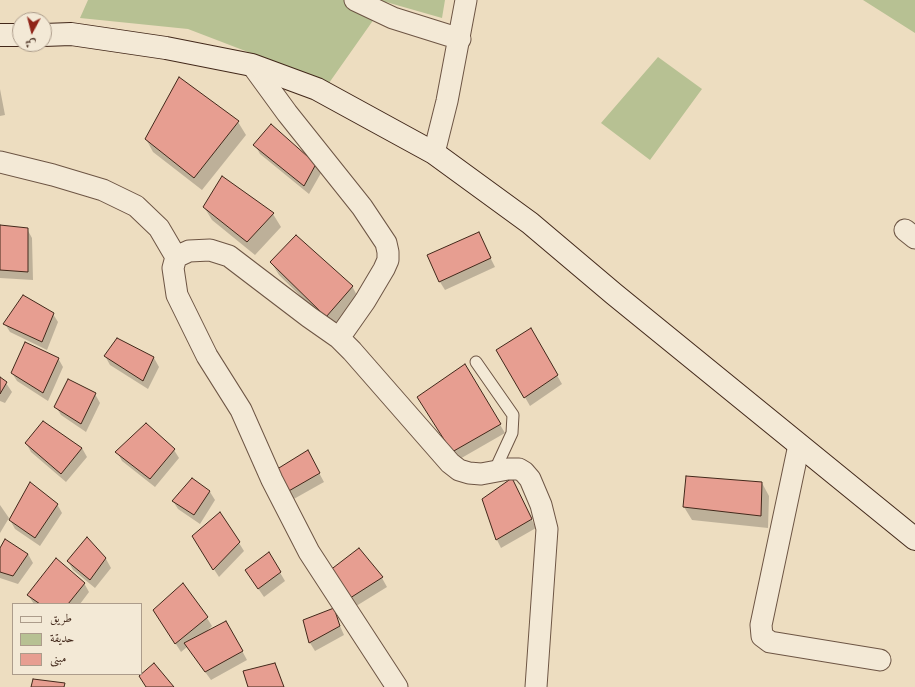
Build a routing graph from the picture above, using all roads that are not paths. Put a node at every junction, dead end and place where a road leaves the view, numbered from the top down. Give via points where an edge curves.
1 (355, 0) edge
2 (466, 0) edge
3 (52, 34) edge
4 (0, 35) edge
5 (12, 35) edge
6 (460, 39) junction
7 (252, 65) junction
8 (434, 153) junction
9 (0, 162) edge
10 (176, 257) junction
11 (339, 338) junction
12 (476, 362) dead end
13 (799, 445) junction
14 (494, 472) junction
15 (915, 539) edge
16 (880, 660) dead end
17 (397, 687) edge
18 (536, 687) edge

1 - 6 street via 393,18
2 - 6 street
3 - 7 street via 71,34 159,47
4 - 5 street
6 - 8 street
7 - 8 street via 317,89
7 - 11 street via 362,207 386,243 388,260 384,269
8 - 13 street via 530,223
9 - 10 street via 103,190 136,206 159,228
10 - 11 street via 189,251 210,250 229,256
10 - 17 street via 173,268 177,295 207,356 241,410 272,480 309,552
11 - 14 street via 450,463 459,470 469,473
12 - 14 lane via 513,415 512,433
13 - 15 street
13 - 16 street via 761,625 762,636 770,642
14 - 18 street via 520,469 524,472 530,479 541,505 547,529

